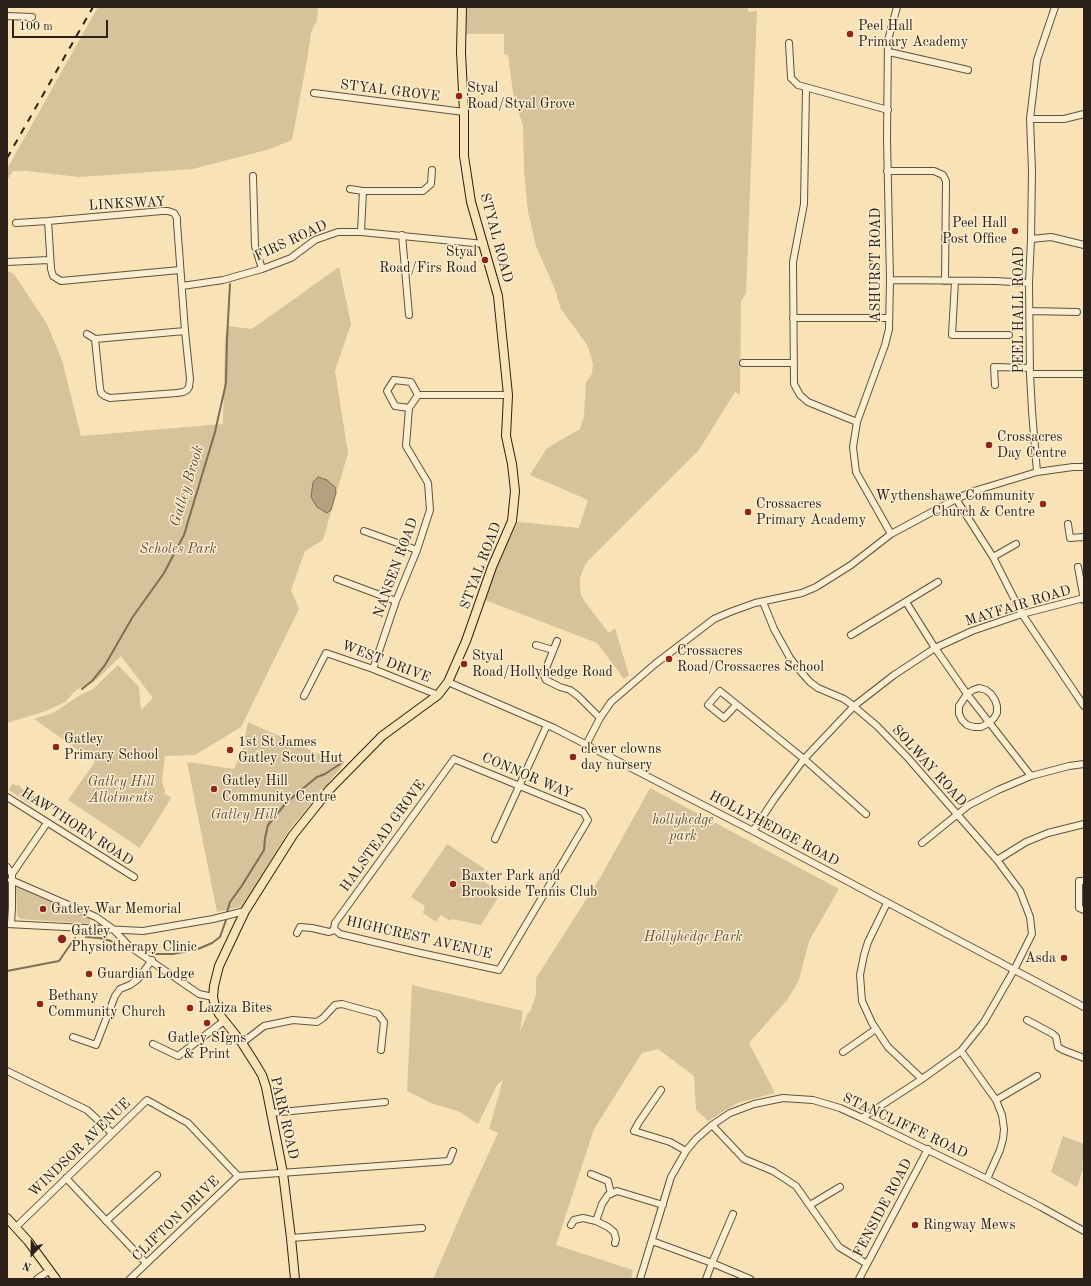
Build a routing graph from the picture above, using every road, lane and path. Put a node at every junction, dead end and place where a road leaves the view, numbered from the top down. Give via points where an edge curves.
1 (462, 7) edge
2 (897, 7) edge
3 (1055, 7) edge
4 (7, 16) edge
5 (32, 17) dead end
6 (789, 43) dead end
7 (889, 52) junction
8 (968, 70) dead end
9 (806, 88) junction
10 (314, 93) dead end
11 (888, 110) junction
12 (464, 112) junction
13 (1084, 114) edge
14 (1030, 119) junction
15 (432, 170) dead end
16 (887, 171) junction
17 (253, 176) dead end
18 (350, 189) dead end
19 (362, 191) junction
20 (48, 221) junction
21 (16, 223) dead end
22 (361, 232) junction
23 (402, 235) junction
24 (1031, 239) junction
25 (484, 244) junction
26 (1084, 245) edge
27 (50, 260) junction
28 (7, 262) edge
29 (262, 269) junction
30 (180, 270) junction
31 (890, 280) junction
32 (945, 281) junction
33 (955, 281) junction
34 (1029, 284) junction
35 (182, 286) junction
36 (1030, 311) junction
37 (1078, 312) dead end
38 (409, 315) dead end
39 (793, 318) junction
40 (889, 318) junction
41 (186, 331) junction
42 (87, 334) dead end
43 (1009, 335) dead end
44 (95, 339) junction
45 (743, 363) dead end
46 (793, 363) junction
47 (1030, 371) junction
48 (1084, 374) edge
49 (995, 385) dead end
50 (418, 395) junction
51 (508, 395) junction
52 (409, 408) junction
53 (857, 422) junction
54 (1084, 467) edge
55 (1037, 472) junction
56 (956, 499) junction
57 (1068, 524) dead end
58 (364, 531) dead end
59 (891, 534) junction
60 (1084, 537) edge
61 (1016, 544) dead end
62 (417, 550) junction
63 (993, 557) junction
64 (1078, 567) dead end
65 (337, 579) dead end
66 (938, 582) dead end
67 (1084, 599) edge
68 (396, 602) junction
69 (763, 602) junction
70 (906, 602) junction
71 (1022, 614) junction
72 (851, 635) dead end
73 (557, 640) dead end
74 (536, 645) dead end
75 (935, 648) junction
76 (553, 650) junction
77 (373, 669) junction
78 (448, 682) junction
79 (967, 694) junction
80 (438, 695) junction
81 (304, 696) dead end
82 (736, 705) junction
83 (854, 706) junction
84 (1084, 706) edge
85 (600, 718) junction
86 (989, 723) junction
87 (547, 725) junction
88 (586, 745) junction
89 (454, 759) joint
90 (804, 760) junction
91 (1084, 764) edge
92 (1031, 776) junction
93 (519, 785) junction
94 (7, 797) edge
95 (866, 814) dead end
96 (957, 815) junction
97 (47, 822) junction
98 (1084, 824) edge
99 (753, 831) junction
100 (495, 839) dead end
101 (922, 843) dead end
102 (997, 860) junction
103 (7, 867) edge
104 (12, 874) junction
105 (134, 877) dead end
106 (11, 880) junction
107 (1084, 881) edge
108 (887, 903) junction
109 (1084, 910) edge
110 (245, 911) junction
111 (9, 924) edge
112 (114, 929) junction
113 (335, 930) junction
114 (297, 933) dead end
115 (152, 960) junction
116 (499, 970) joint
117 (1014, 970) junction
118 (213, 997) junction
119 (1084, 1007) edge
120 (1027, 1020) dead end
121 (224, 1021) junction
122 (876, 1029) junction
123 (73, 1037) dead end
124 (242, 1043) junction
125 (153, 1044) dead end
126 (381, 1050) dead end
127 (961, 1051) junction
128 (843, 1052) dead end
129 (1084, 1058) edge
130 (7, 1071) edge
131 (1037, 1076) dead end
132 (922, 1079) junction
133 (661, 1090) dead end
134 (996, 1100) junction
135 (385, 1102) dead end
136 (270, 1113) junction
137 (862, 1118) junction
138 (712, 1125) junction
139 (627, 1129) dead end
140 (634, 1131) junction
141 (112, 1133) junction
142 (928, 1149) junction
143 (454, 1151) dead end
144 (686, 1151) junction
145 (283, 1173) junction
146 (591, 1174) dead end
147 (157, 1175) dead end
148 (238, 1176) junction
149 (66, 1178) junction
150 (987, 1179) junction
151 (840, 1187) dead end
152 (611, 1194) junction
153 (663, 1205) junction
154 (810, 1205) junction
155 (733, 1214) dead end
156 (7, 1218) edge
157 (596, 1220) junction
158 (106, 1221) junction
159 (571, 1225) dead end
160 (16, 1227) junction
161 (422, 1228) dead end
162 (1084, 1231) edge
163 (292, 1238) junction
164 (652, 1241) junction
165 (615, 1243) dead end
166 (146, 1263) junction
167 (712, 1263) junction
168 (867, 1264) junction
169 (50, 1270) junction
170 (37, 1279) edge
171 (56, 1279) edge
172 (130, 1279) edge
173 (295, 1279) edge
174 (640, 1279) edge
175 (706, 1279) edge
176 (750, 1279) edge
177 (859, 1279) edge

1 - 12 main road, STYAL ROAD
2 - 7 street, ASHURST ROAD via 888,40
3 - 14 street, PEEL HALL ROAD via 1037,60
4 - 5 street
6 - 9 street via 791,78 798,86
7 - 8 street
7 - 11 street, ASHURST ROAD
9 - 11 street
9 - 39 street via 804,204 793,262
10 - 12 street, STYAL GROVE
11 - 16 street, ASHURST ROAD
12 - 25 main road, STYAL ROAD via 464,156 471,202
13 - 14 street via 1064,119
14 - 24 street, PEEL HALL ROAD
15 - 19 street via 433,187 423,191
16 - 31 street, ASHURST ROAD
16 - 32 street via 934,171 942,175 946,181
17 - 29 street via 255,246
18 - 19 street
19 - 22 street
20 - 21 street, LINKSWAY
20 - 27 street
20 - 30 street, LINKSWAY via 168,211 174,213 177,218
22 - 23 street, FIRS ROAD
22 - 29 street, FIRS ROAD via 338,232 315,240 291,258
23 - 25 street, FIRS ROAD
23 - 38 street
24 - 26 street via 1051,238
24 - 34 street, PEEL HALL ROAD
25 - 51 main road, STYAL ROAD via 498,296
27 - 28 street
27 - 30 street via 53,276 61,280
29 - 35 street, FIRS ROAD via 223,280
30 - 35 street, LINKSWAY
31 - 32 street
31 - 40 street, ASHURST ROAD
32 - 33 street
33 - 34 street
33 - 43 street via 952,335
34 - 36 street, PEEL HALL ROAD
35 - 41 street, LINKSWAY
36 - 37 street
36 - 47 street, PEEL HALL ROAD
39 - 40 street
39 - 46 street
40 - 53 street, ASHURST ROAD via 885,345
41 - 44 street
41 - 44 street, LINKSWAY via 189,387 177,394 110,398 105,396 100,388
42 - 44 street
45 - 46 street
46 - 53 street via 794,384 800,395 808,402
47 - 48 street
47 - 49 street via 994,367
47 - 55 street, PEEL HALL ROAD
50 - 51 street
50 - 52 street
50 - 52 street via 411,382 394,380 388,391 395,406
51 - 78 main road, STYAL ROAD via 506,436 515,491 512,521
52 - 62 street, NANSEN ROAD via 406,446 428,483 430,510
53 - 59 street, ASHURST ROAD via 853,447 856,472
54 - 55 street
55 - 56 street via 984,487
56 - 59 street
56 - 63 street
57 - 60 street via 1070,538
58 - 62 street
59 - 69 street via 851,565 816,587
61 - 63 street
62 - 68 street, NANSEN ROAD
63 - 71 street
64 - 67 street
65 - 68 street
66 - 70 street
67 - 71 street, MAYFAIR ROAD
68 - 77 street, NANSEN ROAD
69 - 83 street, SOLWAY ROAD via 774,629 801,672 818,688
69 - 85 street via 730,612 701,628 611,702
70 - 72 street
70 - 75 street
71 - 75 street, MAYFAIR ROAD via 972,631
71 - 84 street
73 - 76 street
74 - 76 street
75 - 79 street
75 - 83 street, MAYFAIR ROAD
76 - 85 street via 544,676 546,680 570,690
77 - 80 street, WEST DRIVE
77 - 81 street, WEST DRIVE via 326,653
78 - 80 main road, STYAL ROAD
78 - 87 street, HOLLYHEDGE ROAD
79 - 86 street
79 - 86 street via 959,706 962,720 974,727
79 - 86 street via 979,688 991,694 997,706 997,713
80 - 110 main road, STYAL ROAD via 382,736 329,790 293,835
82 - 82 street via 720,690 708,704 724,718
82 - 90 street
83 - 90 street, MAYFAIR ROAD
83 - 96 street, SOLWAY ROAD via 903,753
85 - 88 street
86 - 92 street
87 - 88 street, HOLLYHEDGE ROAD
87 - 93 street
88 - 99 street, HOLLYHEDGE ROAD
89 - 93 street, CONNOR WAY
89 - 113 street, HALSTEAD GROVE via 335,923
90 - 95 street
90 - 99 street, MAYFAIR ROAD
91 - 92 street
92 - 96 street via 998,790
93 - 100 street
93 - 116 street, CONNOR WAY via 583,812 588,820
94 - 97 street, HAWTHORN ROAD
96 - 101 street
96 - 102 street, SOLWAY ROAD
97 - 104 street
97 - 105 street, HAWTHORN ROAD
98 - 102 street via 1026,842
99 - 108 street, HOLLYHEDGE ROAD
102 - 117 street, SOLWAY ROAD via 1020,891 1030,917 1032,934
103 - 104 street
104 - 106 street
106 - 111 street via 12,908
106 - 112 street via 96,917
107 - 109 street via 1078,881 1079,908
108 - 117 street, HOLLYHEDGE ROAD
108 - 122 street via 868,942 860,975 862,1001
110 - 112 street via 143,931
110 - 118 main road via 219,966
111 - 112 street
112 - 115 street via 129,946
113 - 114 street, HIGHCREST AVENUE via 329,932 300,927
113 - 116 street, HIGHCREST AVENUE via 340,934
115 - 118 street via 199,994
115 - 123 street via 138,978 120,989 115,996 96,1045
117 - 119 street, HOLLYHEDGE ROAD
117 - 127 street, SOLWAY ROAD via 984,1022
118 - 121 main road, PARK ROAD
120 - 129 street via 1056,1036 1058,1047
121 - 124 main road, PARK ROAD
121 - 125 street via 178,1056
122 - 128 street
122 - 132 street via 888,1046
124 - 126 street via 264,1026 293,1020 317,1022 335,1005 342,1004 378,1014 384,1022
124 - 136 main road, PARK ROAD via 262,1075
127 - 132 street, SOLWAY ROAD
127 - 134 street
130 - 141 street via 87,1110
131 - 134 street
132 - 137 street, SOLWAY ROAD
133 - 140 street
134 - 150 street via 1002,1115 1003,1139
135 - 136 street
136 - 145 main road, PARK ROAD
137 - 138 street, STANCLIFFE ROAD via 813,1100 783,1098 754,1104 730,1113
137 - 142 street, STANCLIFFE ROAD
138 - 144 street, STANCLIFFE ROAD via 696,1138
138 - 154 street via 744,1159 774,1171 796,1186
139 - 140 street
140 - 144 street via 670,1142
141 - 148 street, WINDSOR AVENUE via 147,1100 188,1123
141 - 149 street, WINDSOR AVENUE
142 - 150 street, STANCLIFFE ROAD
142 - 168 street, FENSIDE ROAD
143 - 145 street via 449,1161
144 - 153 street, STANCLIFFE ROAD via 671,1177
145 - 148 street
145 - 163 main road, PARK ROAD
146 - 152 street via 608,1181
147 - 158 street
148 - 166 street, CLIFTON DRIVE
149 - 158 street
149 - 160 street, WINDSOR AVENUE
150 - 162 street, STANCLIFFE ROAD
151 - 154 street
152 - 153 street via 617,1191
152 - 157 street via 602,1204
153 - 164 street, STANCLIFFE ROAD
154 - 168 street via 839,1247
155 - 167 street
156 - 160 main road
157 - 159 street via 583,1218 574,1220
157 - 165 street via 614,1232
158 - 166 street
160 - 169 main road
161 - 163 street
163 - 173 main road, PARK ROAD
164 - 167 street
164 - 174 street, STANCLIFFE ROAD
166 - 172 street, CLIFTON DRIVE
167 - 175 street
167 - 176 street
168 - 177 street, FENSIDE ROAD
169 - 170 street
169 - 171 main road

